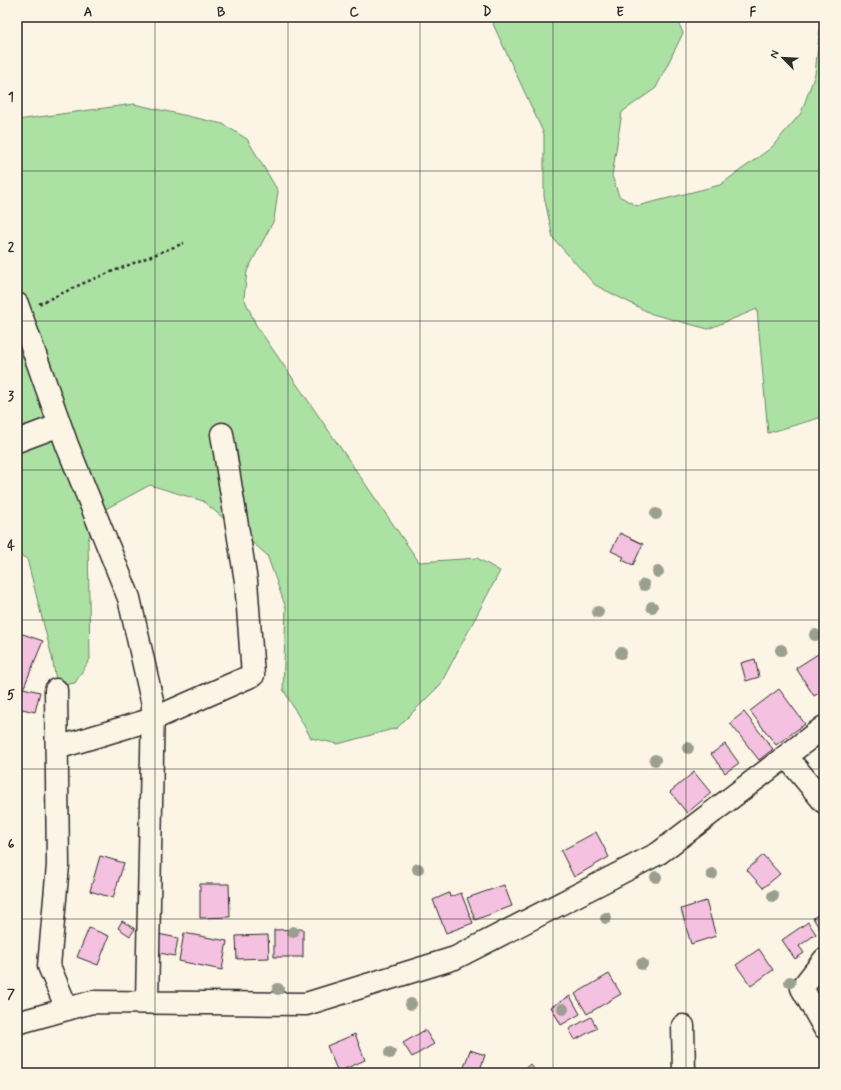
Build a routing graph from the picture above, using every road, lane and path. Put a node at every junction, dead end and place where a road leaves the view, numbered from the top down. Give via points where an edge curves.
1 (184, 243) dead end
2 (19, 308) edge
3 (60, 425) junction
4 (222, 434) dead end
5 (17, 441) edge
6 (56, 690) dead end
7 (153, 719) junction
8 (824, 727) edge
9 (57, 748) junction
10 (786, 756) junction
11 (824, 802) edge
12 (824, 960) edge
13 (147, 1002) junction
14 (67, 1009) junction
15 (17, 1023) edge
16 (684, 1026) dead end
17 (824, 1027) edge
18 (684, 1073) edge

1 - 2 path
2 - 3 street
3 - 5 street
3 - 7 street via 129,598 153,705
4 - 7 street via 246,581 253,675
6 - 9 street
7 - 9 street
7 - 13 street
8 - 10 street
9 - 14 street via 58,864 48,966
10 - 11 street
10 - 13 street via 659,853 456,958 306,1004
12 - 17 street via 802,988
13 - 14 street via 92,1002
14 - 15 street
16 - 18 street

